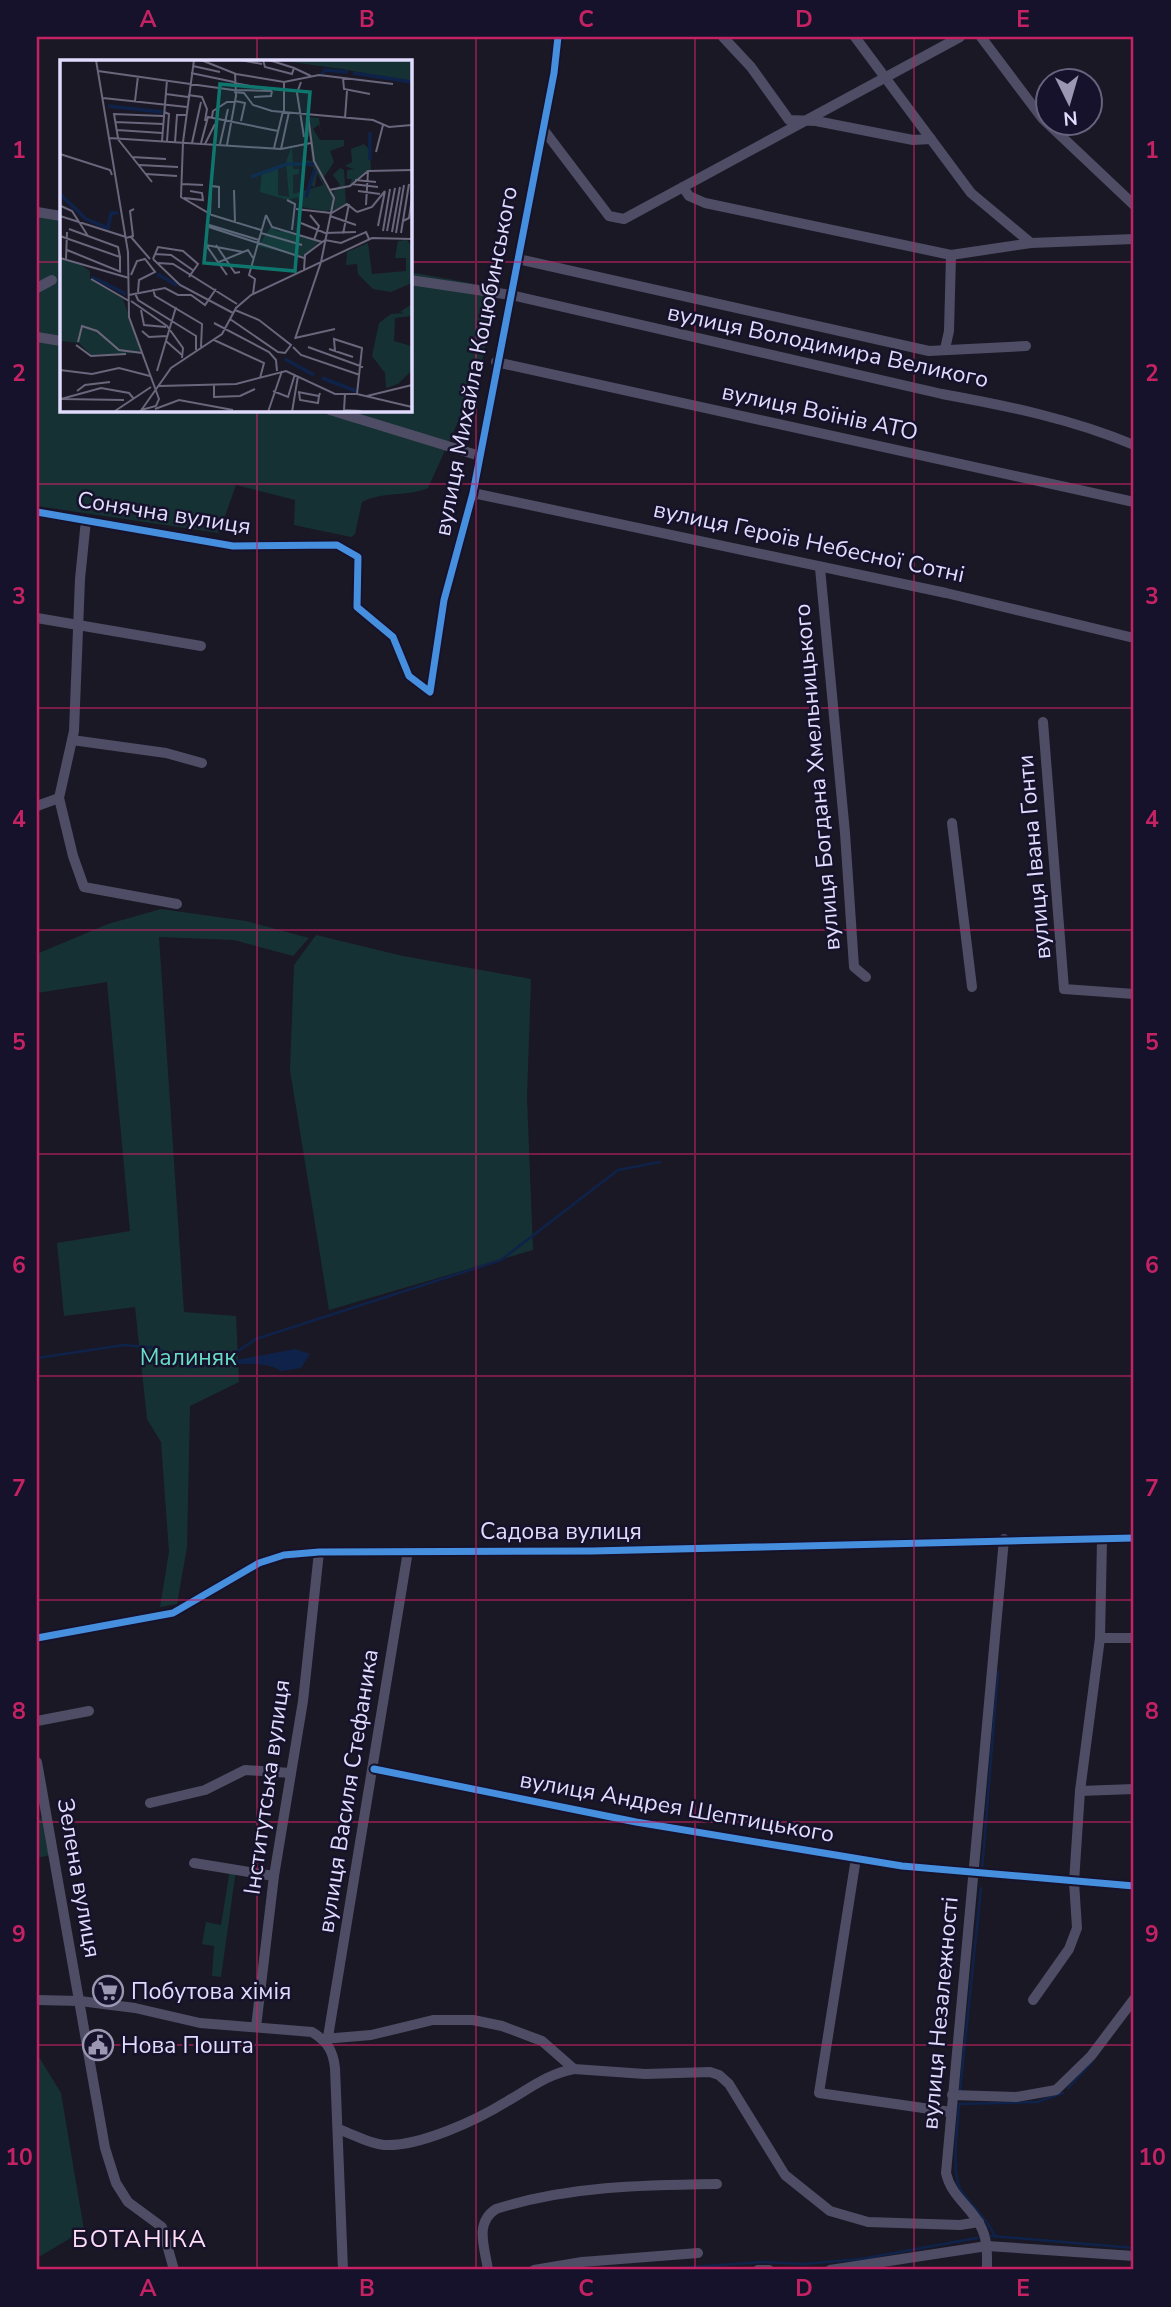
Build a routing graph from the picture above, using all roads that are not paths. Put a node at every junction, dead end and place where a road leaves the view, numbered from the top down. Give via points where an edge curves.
1 (558, 37) edge
2 (723, 37) edge
3 (855, 37) edge
4 (960, 37) edge
5 (981, 37) edge
6 (885, 76) junction
7 (802, 121) junction
8 (543, 129) junction
9 (931, 139) junction
10 (683, 187) junction
11 (1134, 205) edge
12 (37, 212) edge
13 (60, 216) edge
14 (1134, 239) edge
15 (1031, 243) junction
16 (951, 255) junction
17 (518, 259) junction
18 (52, 280) dead end
19 (411, 280) edge
20 (37, 288) edge
21 (511, 295) junction
22 (37, 337) edge
23 (60, 341) edge
24 (1026, 346) dead end
25 (945, 349) junction
26 (497, 362) junction
27 (346, 412) edge
28 (1134, 445) edge
29 (480, 456) junction
30 (473, 493) junction
31 (1134, 502) edge
32 (37, 512) edge
33 (86, 520) junction
34 (820, 568) junction
35 (357, 607) joint
36 (37, 618) edge
37 (78, 625) junction
38 (1134, 638) edge
39 (201, 646) dead end
40 (1043, 722) dead end
41 (72, 740) junction
42 (202, 763) dead end
43 (59, 798) junction
44 (37, 806) edge
45 (952, 823) dead end
46 (177, 904) dead end
47 (866, 977) dead end
48 (972, 987) dead end
49 (1134, 994) edge
50 (1134, 1538) edge
51 (1004, 1539) junction
52 (1102, 1540) junction
53 (408, 1551) junction
54 (319, 1552) junction
55 (37, 1638) edge
56 (1100, 1638) junction
57 (1134, 1638) edge
58 (89, 1711) dead end
59 (37, 1721) edge
60 (37, 1762) edge
61 (374, 1769) junction
62 (291, 1773) junction
63 (1134, 1789) edge
64 (1080, 1791) junction
65 (150, 1803) dead end
66 (856, 1858) junction
67 (194, 1863) dead end
68 (974, 1874) junction
69 (274, 1876) junction
70 (1074, 1882) junction
71 (1134, 1886) edge
72 (1134, 1999) edge
73 (37, 2000) edge
74 (1033, 2000) dead end
75 (80, 2001) junction
76 (256, 2027) junction
77 (325, 2038) junction
78 (574, 2069) junction
79 (953, 2095) junction
80 (951, 2112) junction
81 (338, 2129) junction
82 (717, 2184) dead end
83 (979, 2222) junction
84 (987, 2246) junction
85 (698, 2253) dead end
86 (1134, 2256) edge
87 (174, 2270) edge
88 (343, 2270) edge
89 (488, 2270) edge
90 (534, 2270) edge
91 (758, 2270) edge
92 (769, 2270) edge
93 (830, 2270) edge
94 (988, 2270) edge

1 - 8 street, вулиця Михайла Коцюбинського
2 - 7 street via 789,120
3 - 6 street
4 - 6 street
5 - 11 street via 1042,118
6 - 7 street
6 - 9 street
7 - 9 street
7 - 10 street
8 - 10 street via 609,216 624,219
8 - 17 street, вулиця Михайла Коцюбинського
9 - 15 street via 971,192
10 - 16 street via 689,196 705,203
12 - 13 street
14 - 15 street
15 - 16 street
16 - 25 street
17 - 21 street, вулиця Михайла Коцюбинського
17 - 25 street, вулиця Володимира Великого via 889,343 929,351
18 - 20 street
19 - 21 street, вулиця Володимира Великого
21 - 26 street, вулиця Михайла Коцюбинського
21 - 28 street, вулиця Володимира Великого via 1012,407 1091,427
22 - 23 street
24 - 25 street, вулиця Володимира Великого
26 - 29 street, вулиця Михайла Коцюбинського
26 - 31 street, вулиця Воїнів АТО
27 - 29 street
29 - 30 street, вулиця Михайла Коцюбинського
30 - 34 street, вулиця Героїв Небесної Сотні
30 - 35 street, вулиця Михайла Коцюбинського via 444,600 430,692 408,676 393,637
32 - 33 street, Сонячна вулиця
33 - 35 street, Сонячна вулиця via 233,546 337,545 358,557
33 - 37 street
34 - 38 street, вулиця Героїв Небесної Сотні
34 - 47 street, вулиця Богдана Хмельницького via 853,967
36 - 37 street
37 - 39 street
37 - 41 street
40 - 49 street, вулиця Івана Гонти via 1064,989
41 - 42 street via 166,753
41 - 43 street
43 - 44 street
43 - 46 street via 84,887
45 - 48 street
50 - 52 street, Садова вулиця
51 - 52 street, Садова вулиця
51 - 53 street, Садова вулиця
51 - 68 street, вулиця Незалежності
52 - 56 street
53 - 54 street, Садова вулиця
53 - 61 street, вулиця Василя Стефаника
54 - 55 street, Садова вулиця via 259,1563 173,1613
54 - 62 street, Інститутська вулиця
56 - 57 street
56 - 64 street
58 - 59 street
60 - 75 street, Зелена вулиця
61 - 66 street, вулиця Андрея Шептицького via 636,1822
61 - 77 street, вулиця Василя Стефаника
62 - 65 street via 245,1770 205,1790
62 - 69 street, Інститутська вулиця
63 - 64 street
64 - 70 street
66 - 68 street, вулиця Андрея Шептицького
66 - 80 street, вулиця Андрея Шептицького via 819,2093
67 - 69 street
68 - 70 street, вулиця Андрея Шептицького
68 - 79 street, вулиця Незалежності
69 - 76 street, Інститутська вулиця
70 - 71 street, вулиця Андрея Шептицького
70 - 74 street via 1077,1928 1069,1949
72 - 79 street via 1091,2056 1056,2090 1016,2097
73 - 75 street
75 - 76 street via 200,2023
75 - 87 street, Зелена вулиця via 105,2148 116,2183 128,2202 162,2227
76 - 77 street via 313,2032
77 - 78 street via 371,2035 433,2020 473,2020 542,2041
77 - 81 street via 335,2062
78 - 81 street via 543,2078 504,2104 458,2125 411,2141 382,2145
78 - 83 street via 719,2075 785,2175 830,2211 868,2222
79 - 80 street, вулиця Незалежності
80 - 83 street, вулиця Незалежності via 947,2179
81 - 88 street
82 - 89 street via 583,2190 496,2210 485,2216 483,2224
83 - 84 street, вулиця Незалежності
84 - 86 street
84 - 93 street
84 - 94 street, вулиця Незалежності
85 - 90 street
91 - 92 street

